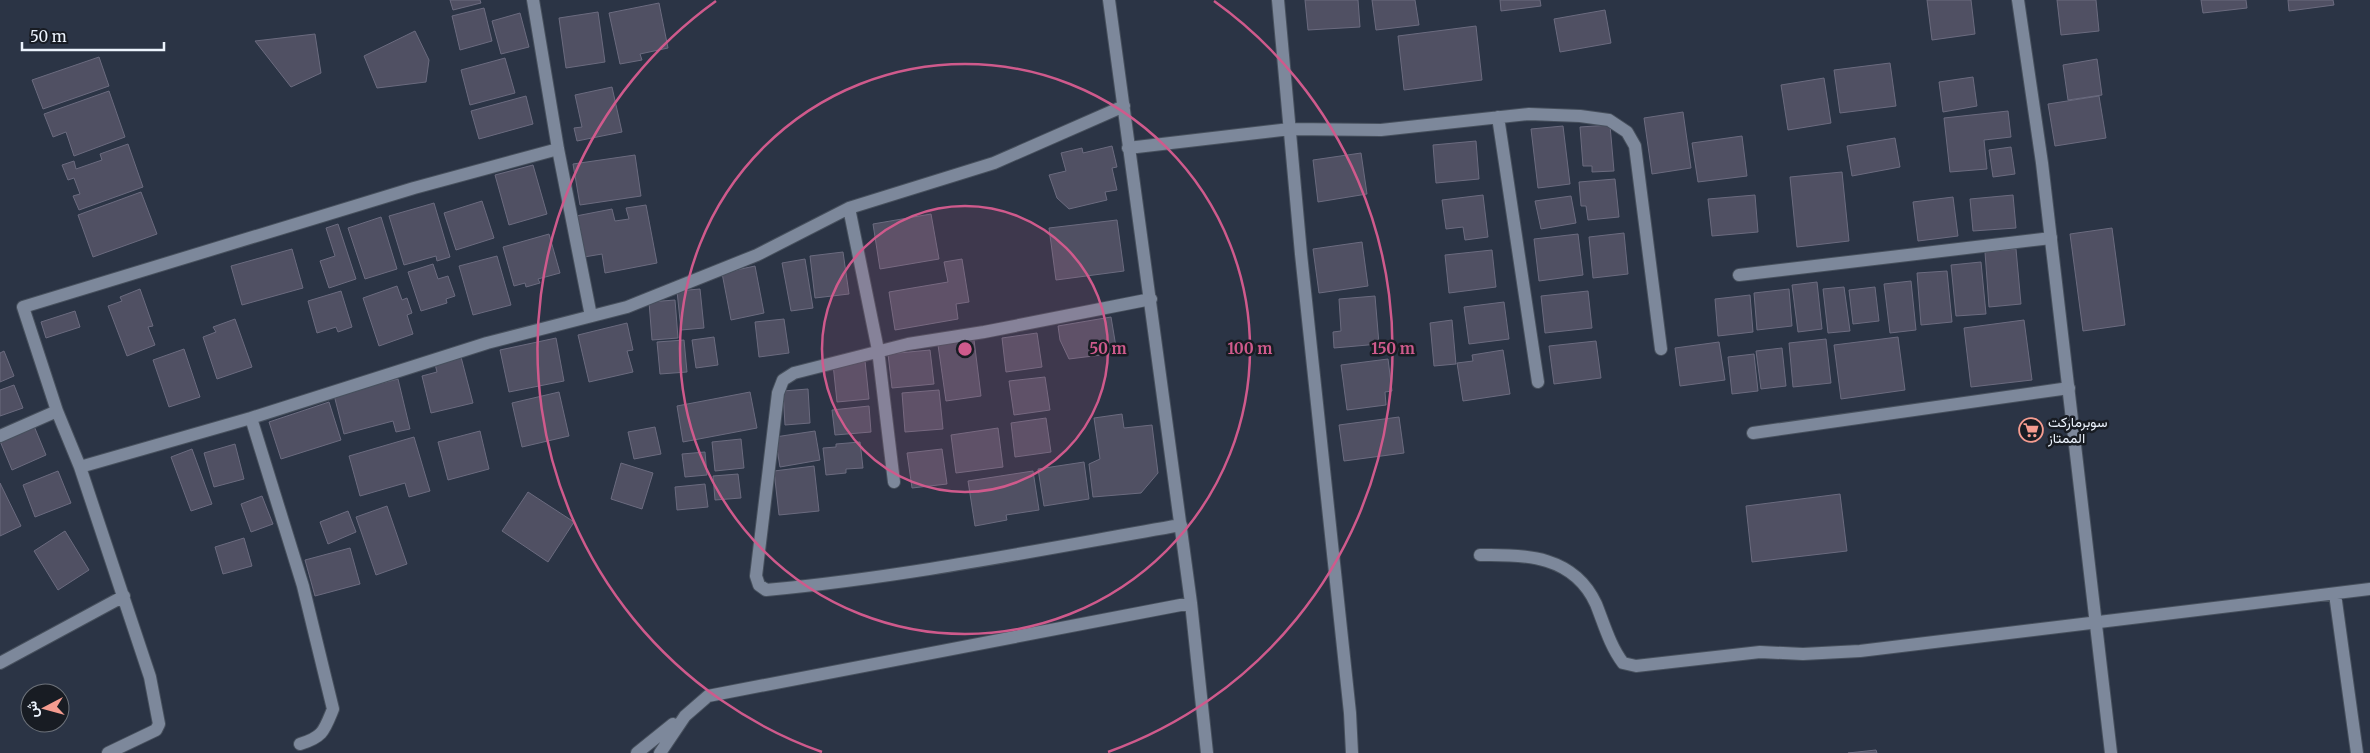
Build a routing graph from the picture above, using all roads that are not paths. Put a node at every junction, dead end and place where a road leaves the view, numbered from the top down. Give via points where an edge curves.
1 (533, 0) edge
2 (1109, 0) edge
3 (1278, 0) edge
4 (2018, 0) edge
5 (1124, 106) junction
6 (1498, 117) junction
7 (1290, 129) junction
8 (1128, 148) junction
9 (558, 149) junction
10 (849, 208) junction
11 (2051, 238) junction
12 (1740, 275) dead end
13 (1151, 299) junction
14 (591, 316) junction
15 (878, 350) junction
16 (1661, 350) dead end
17 (1538, 382) dead end
18 (2069, 388) junction
19 (57, 411) junction
20 (251, 418) junction
21 (1752, 433) dead end
22 (0, 436) edge
23 (80, 467) junction
24 (894, 482) dead end
25 (1181, 524) junction
26 (1480, 555) dead end
27 (2370, 589) edge
28 (2335, 594) junction
29 (124, 596) junction
30 (1191, 603) junction
31 (2095, 624) junction
32 (0, 663) edge
33 (708, 696) junction
34 (300, 744) dead end
35 (108, 753) edge
36 (637, 753) edge
37 (660, 753) edge
38 (1207, 753) edge
39 (1352, 753) edge
40 (2111, 753) edge
41 (2357, 753) edge

1 - 9 street
2 - 5 street
3 - 7 street
4 - 11 street
5 - 8 street
5 - 10 street via 994,163
6 - 7 street via 1381,130
6 - 16 street via 1529,114 1580,116 1609,120 1627,132 1635,146 1638,164
6 - 17 street
7 - 8 street
7 - 39 street
8 - 13 street
9 - 14 street
9 - 19 street via 414,188 23,307
10 - 14 street via 757,254 627,307
10 - 15 street
11 - 12 street
11 - 18 street
13 - 15 street
13 - 25 street
14 - 20 street via 487,343
15 - 24 street
15 - 25 street via 794,373 784,380 776,402 756,576 759,585 766,590 872,578 998,558
18 - 21 street
18 - 31 street
19 - 22 street
19 - 23 street
20 - 23 street
20 - 34 street via 303,586 333,709 317,739
23 - 29 street
25 - 30 street
26 - 31 street via 1540,558 1559,564 1578,578 1594,601 1615,652 1623,663 1636,666 1760,652 1860,651
27 - 28 street
28 - 31 street
28 - 41 street
29 - 32 street
29 - 35 street via 150,678 159,724 156,730
30 - 33 street
30 - 38 street
31 - 40 street
33 - 36 street
33 - 37 street via 685,716

